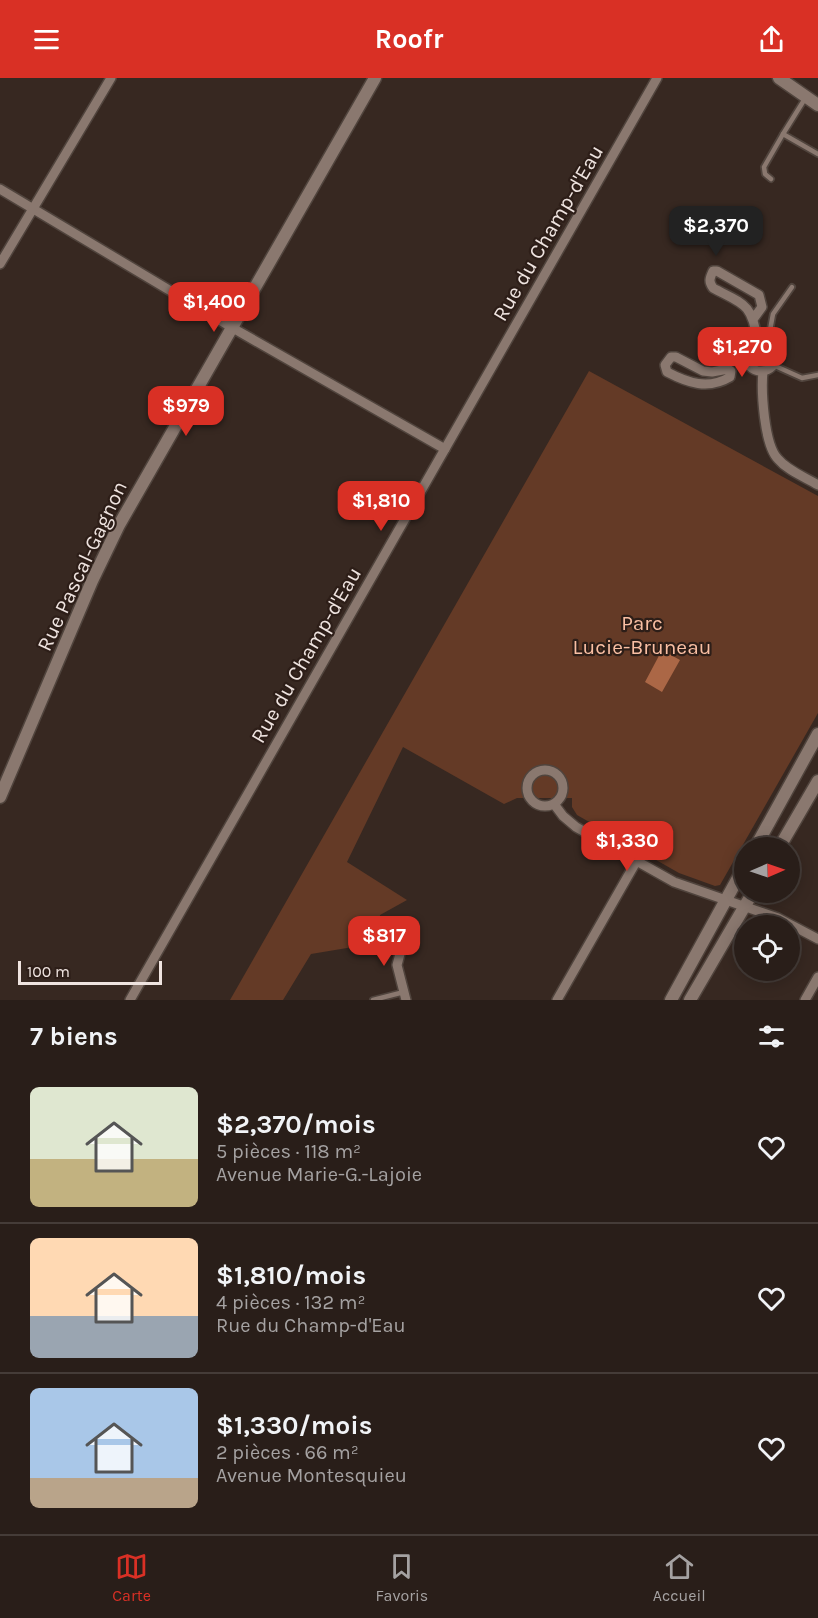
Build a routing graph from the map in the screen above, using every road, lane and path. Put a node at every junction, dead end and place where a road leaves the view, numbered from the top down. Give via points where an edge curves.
1 (111, 78) edge
2 (375, 78) edge
3 (657, 78) edge
4 (779, 78) edge
5 (807, 96) junction
6 (818, 105) edge
7 (783, 134) junction
8 (818, 154) edge
9 (771, 179) dead end
10 (0, 189) edge
11 (33, 209) junction
12 (0, 264) edge
13 (792, 287) dead end
14 (754, 318) junction
15 (231, 327) junction
16 (757, 339) junction
17 (768, 341) junction
18 (747, 362) junction
19 (773, 365) junction
20 (731, 371) junction
21 (763, 371) junction
22 (818, 375) edge
23 (445, 449) junction
24 (818, 485) edge
25 (818, 734) edge
26 (814, 750) edge
27 (818, 781) edge
28 (0, 797) edge
29 (554, 804) junction
30 (762, 837) edge
31 (785, 837) edge
32 (636, 862) junction
33 (734, 887) edge
34 (727, 901) junction
35 (746, 903) edge
36 (744, 906) junction
37 (405, 935) dead end
38 (818, 939) edge
39 (818, 977) edge
40 (405, 996) edge
41 (130, 1000) edge
42 (373, 1000) edge
43 (557, 1000) edge
44 (671, 1000) edge
45 (690, 1000) edge
46 (805, 1000) edge

1 - 11 street
2 - 15 street, Rue Pascal-Gagnon
3 - 23 street, Rue du Champ-d'Eau
4 - 5 street
5 - 6 street
5 - 7 lane
7 - 8 lane
7 - 9 lane via 764,167
10 - 11 street
11 - 12 street
11 - 15 street
13 - 17 lane via 773,314
14 - 14 street via 762,307 759,295 713,271 713,288 742,304
14 - 16 street
15 - 23 street
15 - 28 street, Rue Pascal-Gagnon via 111,542
16 - 17 street
16 - 18 street via 746,349
17 - 19 street via 777,352
18 - 20 street
18 - 21 street
19 - 21 street
19 - 22 lane via 802,378
20 - 20 street via 702,371 676,357 664,365 667,372 705,384 725,380
21 - 24 street via 761,383 772,451 784,465
23 - 41 street, Rue du Champ-d'Eau
25 - 26 street
26 - 30 street
27 - 31 street
29 - 29 street via 562,796 561,779 546,769 535,772 527,782 530,800 541,806
29 - 32 street via 576,827
32 - 34 street via 674,882
32 - 43 street
33 - 34 street
34 - 36 street
34 - 44 street
35 - 36 street
36 - 38 street
36 - 45 street
37 - 40 street via 397,965
39 - 46 street
40 - 42 lane

